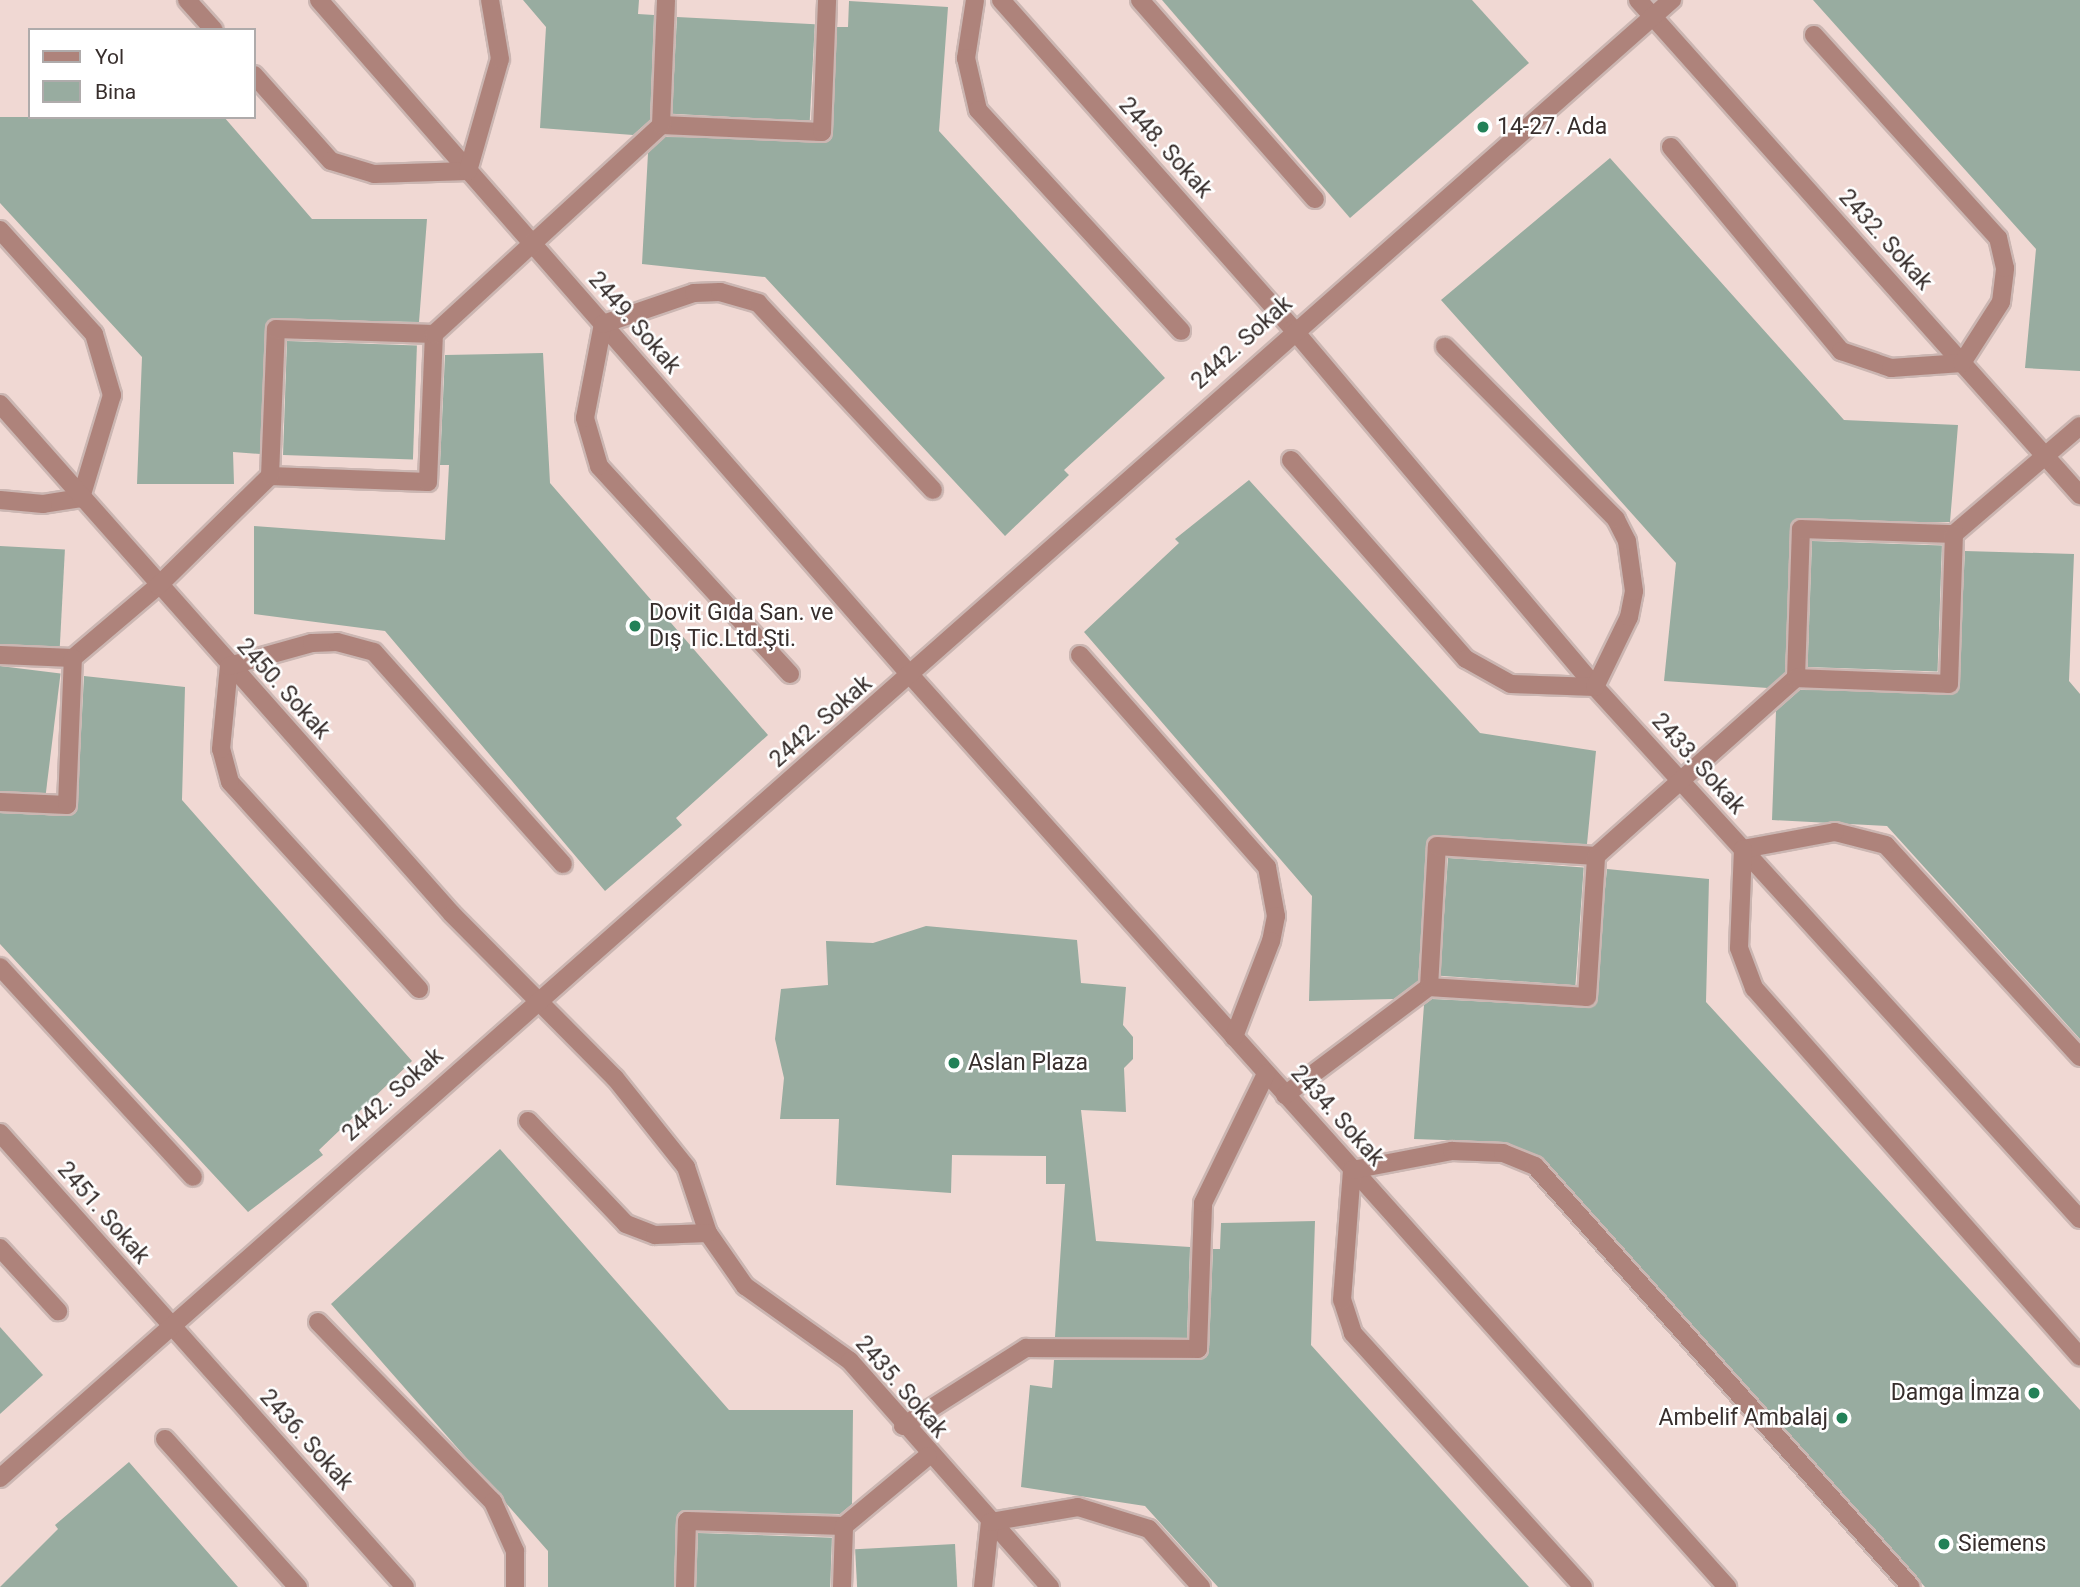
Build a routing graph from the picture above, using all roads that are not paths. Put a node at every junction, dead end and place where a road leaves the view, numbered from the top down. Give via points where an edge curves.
1 (187, 0) edge
2 (319, 0) edge
3 (489, 0) edge
4 (666, 0) edge
5 (827, 0) edge
6 (975, 0) edge
7 (1000, 0) edge
8 (1140, 0) edge
9 (1638, 0) edge
10 (1672, 0) edge
11 (1653, 17) junction
12 (212, 28) edge
13 (1814, 35) dead end
14 (256, 77) edge
15 (661, 125) junction
16 (1671, 147) dead end
17 (468, 171) junction
18 (1315, 199) dead end
19 (0, 230) edge
20 (535, 247) junction
21 (603, 324) junction
22 (1293, 329) junction
23 (1181, 331) dead end
24 (434, 334) junction
25 (1445, 347) dead end
26 (1962, 363) junction
27 (0, 404) edge
28 (2080, 426) edge
29 (2046, 457) junction
30 (1291, 460) dead end
31 (271, 476) junction
32 (933, 491) dead end
33 (2080, 495) edge
34 (81, 498) junction
35 (0, 500) edge
36 (1954, 534) junction
37 (158, 586) junction
38 (0, 655) edge
39 (1080, 655) dead end
40 (73, 658) junction
41 (229, 666) junction
42 (790, 674) dead end
43 (912, 677) junction
44 (1796, 678) junction
45 (1595, 687) junction
46 (1680, 781) junction
47 (0, 803) edge
48 (1743, 849) junction
49 (1596, 856) junction
50 (563, 864) dead end
51 (0, 967) edge
52 (1429, 987) junction
53 (419, 989) dead end
54 (534, 1002) junction
55 (1234, 1037) junction
56 (2080, 1057) edge
57 (1266, 1074) junction
58 (1285, 1095) junction
59 (528, 1121) dead end
60 (0, 1133) edge
61 (1352, 1170) junction
62 (193, 1177) dead end
63 (2080, 1219) edge
64 (708, 1233) junction
65 (0, 1248) edge
66 (58, 1311) dead end
67 (318, 1322) dead end
68 (170, 1326) junction
69 (2080, 1356) edge
70 (903, 1426) junction
71 (165, 1439) dead end
72 (928, 1456) junction
73 (0, 1478) edge
74 (990, 1522) junction
75 (844, 1526) junction
76 (298, 1587) edge
77 (405, 1587) edge
78 (515, 1587) edge
79 (685, 1587) edge
80 (842, 1587) edge
81 (983, 1587) edge
82 (1050, 1587) edge
83 (1201, 1587) edge
84 (1583, 1587) edge
85 (1727, 1587) edge
86 (1911, 1587) edge

1 - 12 street
2 - 17 street, 2449. Sokak
3 - 17 street via 500,59
4 - 15 street
5 - 15 street via 822,132
6 - 23 street via 966,58 978,110
7 - 22 street, 2448. Sokak
8 - 18 street
9 - 11 street, 2432. Sokak
10 - 11 street, 2442. Sokak
11 - 22 street, 2442. Sokak
11 - 26 street, 2432. Sokak
13 - 26 street via 1998,239 2006,268 2001,302
14 - 17 street via 331,161 385,175
15 - 20 street
16 - 26 street via 1840,351 1891,368
17 - 20 street, 2449. Sokak
19 - 34 street via 94,334 111,375 108,414
20 - 21 street, 2449. Sokak
20 - 24 street
21 - 32 street via 695,293 720,292 758,303
21 - 42 street via 585,418 599,466
21 - 43 street, 2449. Sokak
22 - 43 street, 2442. Sokak
22 - 45 street, 2433. Sokak
24 - 31 street via 276,329
24 - 31 street via 428,482
25 - 45 street via 1616,519 1627,541 1634,591 1629,617
26 - 29 street, 2432. Sokak
27 - 34 street, 2450. Sokak
28 - 29 street
29 - 33 street, 2432. Sokak
29 - 36 street
30 - 45 street via 1473,664 1511,684
31 - 37 street
34 - 35 street via 43,504
34 - 37 street, 2450. Sokak
36 - 44 street via 1948,684
36 - 44 street via 1801,528
37 - 40 street
37 - 41 street, 2450. Sokak
38 - 40 street
39 - 55 street via 1267,867 1276,916
40 - 47 street via 67,805
41 - 50 street via 313,643 337,642 374,652
41 - 53 street via 221,749 230,782
41 - 54 street, 2450. Sokak
43 - 54 street, 2442. Sokak
43 - 55 street, 2434. Sokak
44 - 46 street
45 - 46 street, 2433. Sokak
46 - 48 street, 2433. Sokak
46 - 49 street
48 - 56 street via 1835,832 1886,845
48 - 63 street, 2433. Sokak
48 - 69 street via 1738,940 1754,988
49 - 52 street via 1587,997
49 - 52 street via 1437,846
51 - 62 street
52 - 58 street
54 - 64 street, 2435. Sokak via 615,1078 686,1167
54 - 68 street, 2442. Sokak
55 - 57 street, 2434. Sokak
57 - 58 street, 2434. Sokak
57 - 70 street via 1203,1203 1198,1349 1026,1348
58 - 61 street, 2434. Sokak
59 - 64 street via 625,1224 655,1234
60 - 68 street, 2451. Sokak
61 - 84 street via 1342,1300 1353,1333
61 - 85 street, 2434. Sokak
61 - 86 street via 1452,1151 1503,1153 1535,1166
64 - 70 street, 2435. Sokak via 745,1286 850,1361
65 - 66 street
67 - 78 street via 493,1502 515,1551
68 - 73 street, 2442. Sokak
68 - 77 street, 2436. Sokak
70 - 72 street, 2435. Sokak
71 - 76 street
72 - 74 street, 2435. Sokak
72 - 75 street
74 - 81 street
74 - 82 street, 2435. Sokak
74 - 83 street via 1051,1508 1105,1511 1149,1529
75 - 79 street via 687,1521
75 - 80 street

